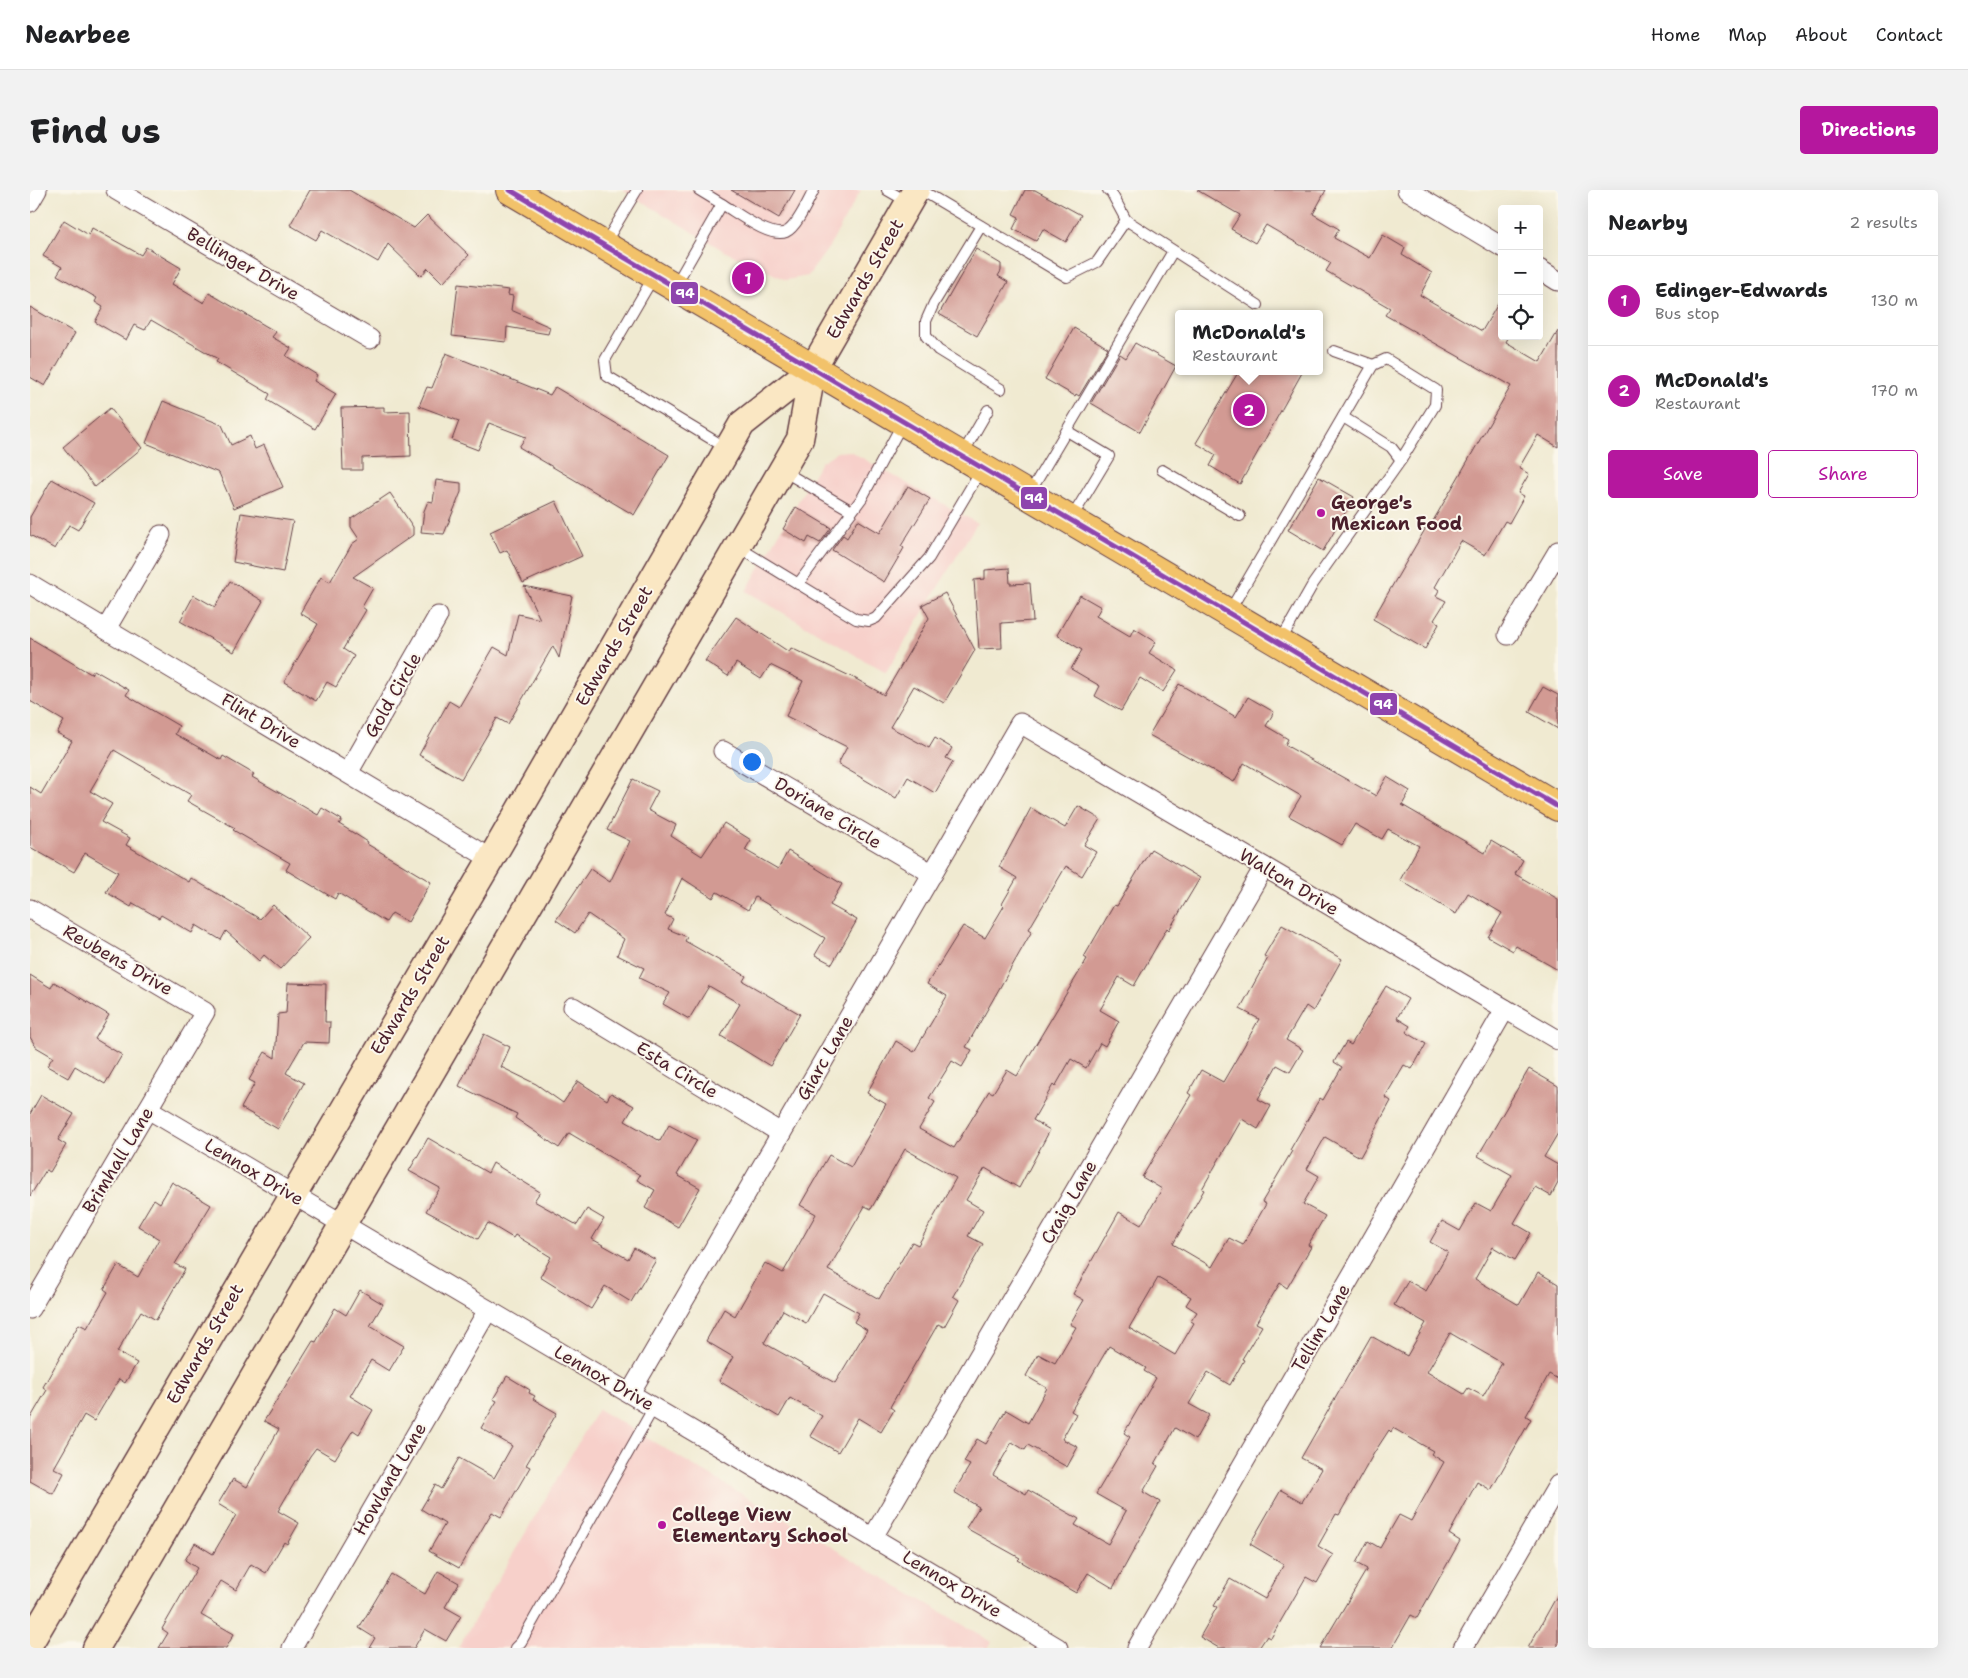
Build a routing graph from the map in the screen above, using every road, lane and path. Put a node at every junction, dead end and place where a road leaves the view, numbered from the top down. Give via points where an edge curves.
1 (37, 190) edge
2 (116, 190) edge
3 (510, 190) edge
4 (637, 190) edge
5 (698, 190) edge
6 (814, 190) edge
7 (1108, 190) edge
8 (908, 193) edge
9 (1419, 193) edge
10 (30, 202) edge
11 (722, 204) junction
12 (1126, 220) junction
13 (981, 226) junction
14 (1498, 244) edge
15 (604, 245) junction
16 (1173, 251) junction
17 (1543, 272) edge
18 (664, 281) junction
19 (1558, 281) edge
20 (1258, 305) dead end
21 (370, 339) dead end
22 (1334, 351) dead end
23 (1373, 365) junction
24 (814, 368) junction
25 (1001, 389) dead end
26 (988, 410) dead end
27 (1343, 417) junction
28 (904, 422) junction
29 (1067, 431) junction
30 (728, 449) junction
31 (1401, 460) junction
32 (971, 462) junction
33 (782, 470) junction
34 (1162, 470) dead end
35 (1029, 495) junction
36 (852, 511) junction
37 (1240, 516) dead end
38 (1071, 520) junction
39 (161, 535) dead end
40 (738, 548) junction
41 (1558, 550) edge
42 (30, 584) edge
43 (798, 584) junction
44 (1229, 613) junction
45 (438, 616) dead end
46 (106, 629) junction
47 (1508, 635) dead end
48 (1280, 643) junction
49 (1020, 723) joint
50 (723, 751) dead end
51 (348, 773) junction
52 (1558, 807) edge
53 (491, 860) junction
54 (1264, 867) junction
55 (933, 874) junction
56 (30, 909) edge
57 (572, 1007) dead end
58 (1505, 1009) junction
59 (205, 1012) joint
60 (1558, 1040) edge
61 (148, 1109) junction
62 (781, 1133) junction
63 (292, 1195) junction
64 (344, 1224) junction
65 (30, 1309) edge
66 (488, 1310) junction
67 (630, 1393) junction
68 (654, 1407) junction
69 (1558, 1486) edge
70 (873, 1537) junction
71 (30, 1643) edge
72 (520, 1646) edge
73 (96, 1648) edge
74 (292, 1648) edge
75 (1058, 1648) edge
76 (1137, 1648) edge
77 (1463, 1648) edge

1 - 10 street
2 - 21 street, Bellinger Drive
3 - 15 main road
4 - 15 lane
5 - 11 lane
6 - 11 lane via 797,220 786,232 777,234
7 - 12 lane
8 - 13 lane
8 - 24 main road, Edwards Street
9 - 14 street
11 - 18 lane
12 - 13 lane via 1096,262 1067,277
12 - 16 lane
13 - 25 lane via 934,303 926,321 926,336 938,350
15 - 18 main road
16 - 20 lane
16 - 29 lane
17 - 19 street
18 - 24 main road
18 - 30 lane via 605,360 606,376
22 - 23 lane
23 - 27 lane
23 - 31 lane via 1386,359 1436,390 1435,405
24 - 28 main road
24 - 30 main road, Edwards Street via 742,424
24 - 33 main road, Edwards Street via 800,439
26 - 32 lane
27 - 31 lane via 1391,447
27 - 44 lane
28 - 32 main road
28 - 36 lane
29 - 35 lane
29 - 38 lane via 1109,456
30 - 53 main road, Edwards Street
31 - 48 lane via 1313,584
32 - 35 main road
32 - 43 lane via 929,558 876,618 856,620
33 - 36 lane
33 - 40 main road, Edwards Street
34 - 37 lane
35 - 38 main road
36 - 43 lane
38 - 44 main road
39 - 46 street
40 - 43 lane
40 - 64 main road, Edwards Street
41 - 47 street
42 - 46 street, Flint Drive
44 - 48 main road
45 - 51 street, Gold Circle
46 - 51 street, Flint Drive
48 - 52 main road
49 - 54 street, Walton Drive
49 - 55 street, Giarc Lane
50 - 55 street, Doriane Circle
51 - 53 street, Flint Drive
53 - 63 main road, Edwards Street
54 - 58 street, Walton Drive
54 - 70 street, Craig Lane
55 - 62 street, Giarc Lane
56 - 59 street, Reubens Drive
57 - 62 street, Esta Circle
58 - 60 street, Walton Drive
58 - 76 street, Tellim Lane
59 - 61 street, Brimhall Lane
61 - 63 street, Lennox Drive
61 - 65 street, Brimhall Lane
62 - 67 street, Giarc Lane
63 - 64 street, Lennox Drive
63 - 71 main road, Edwards Street
64 - 66 street, Lennox Drive
64 - 73 main road, Edwards Street
66 - 67 street, Lennox Drive
66 - 74 street, Howland Lane
67 - 68 street, Lennox Drive
68 - 70 street, Lennox Drive
68 - 72 lane
69 - 77 street
70 - 75 street, Lennox Drive

